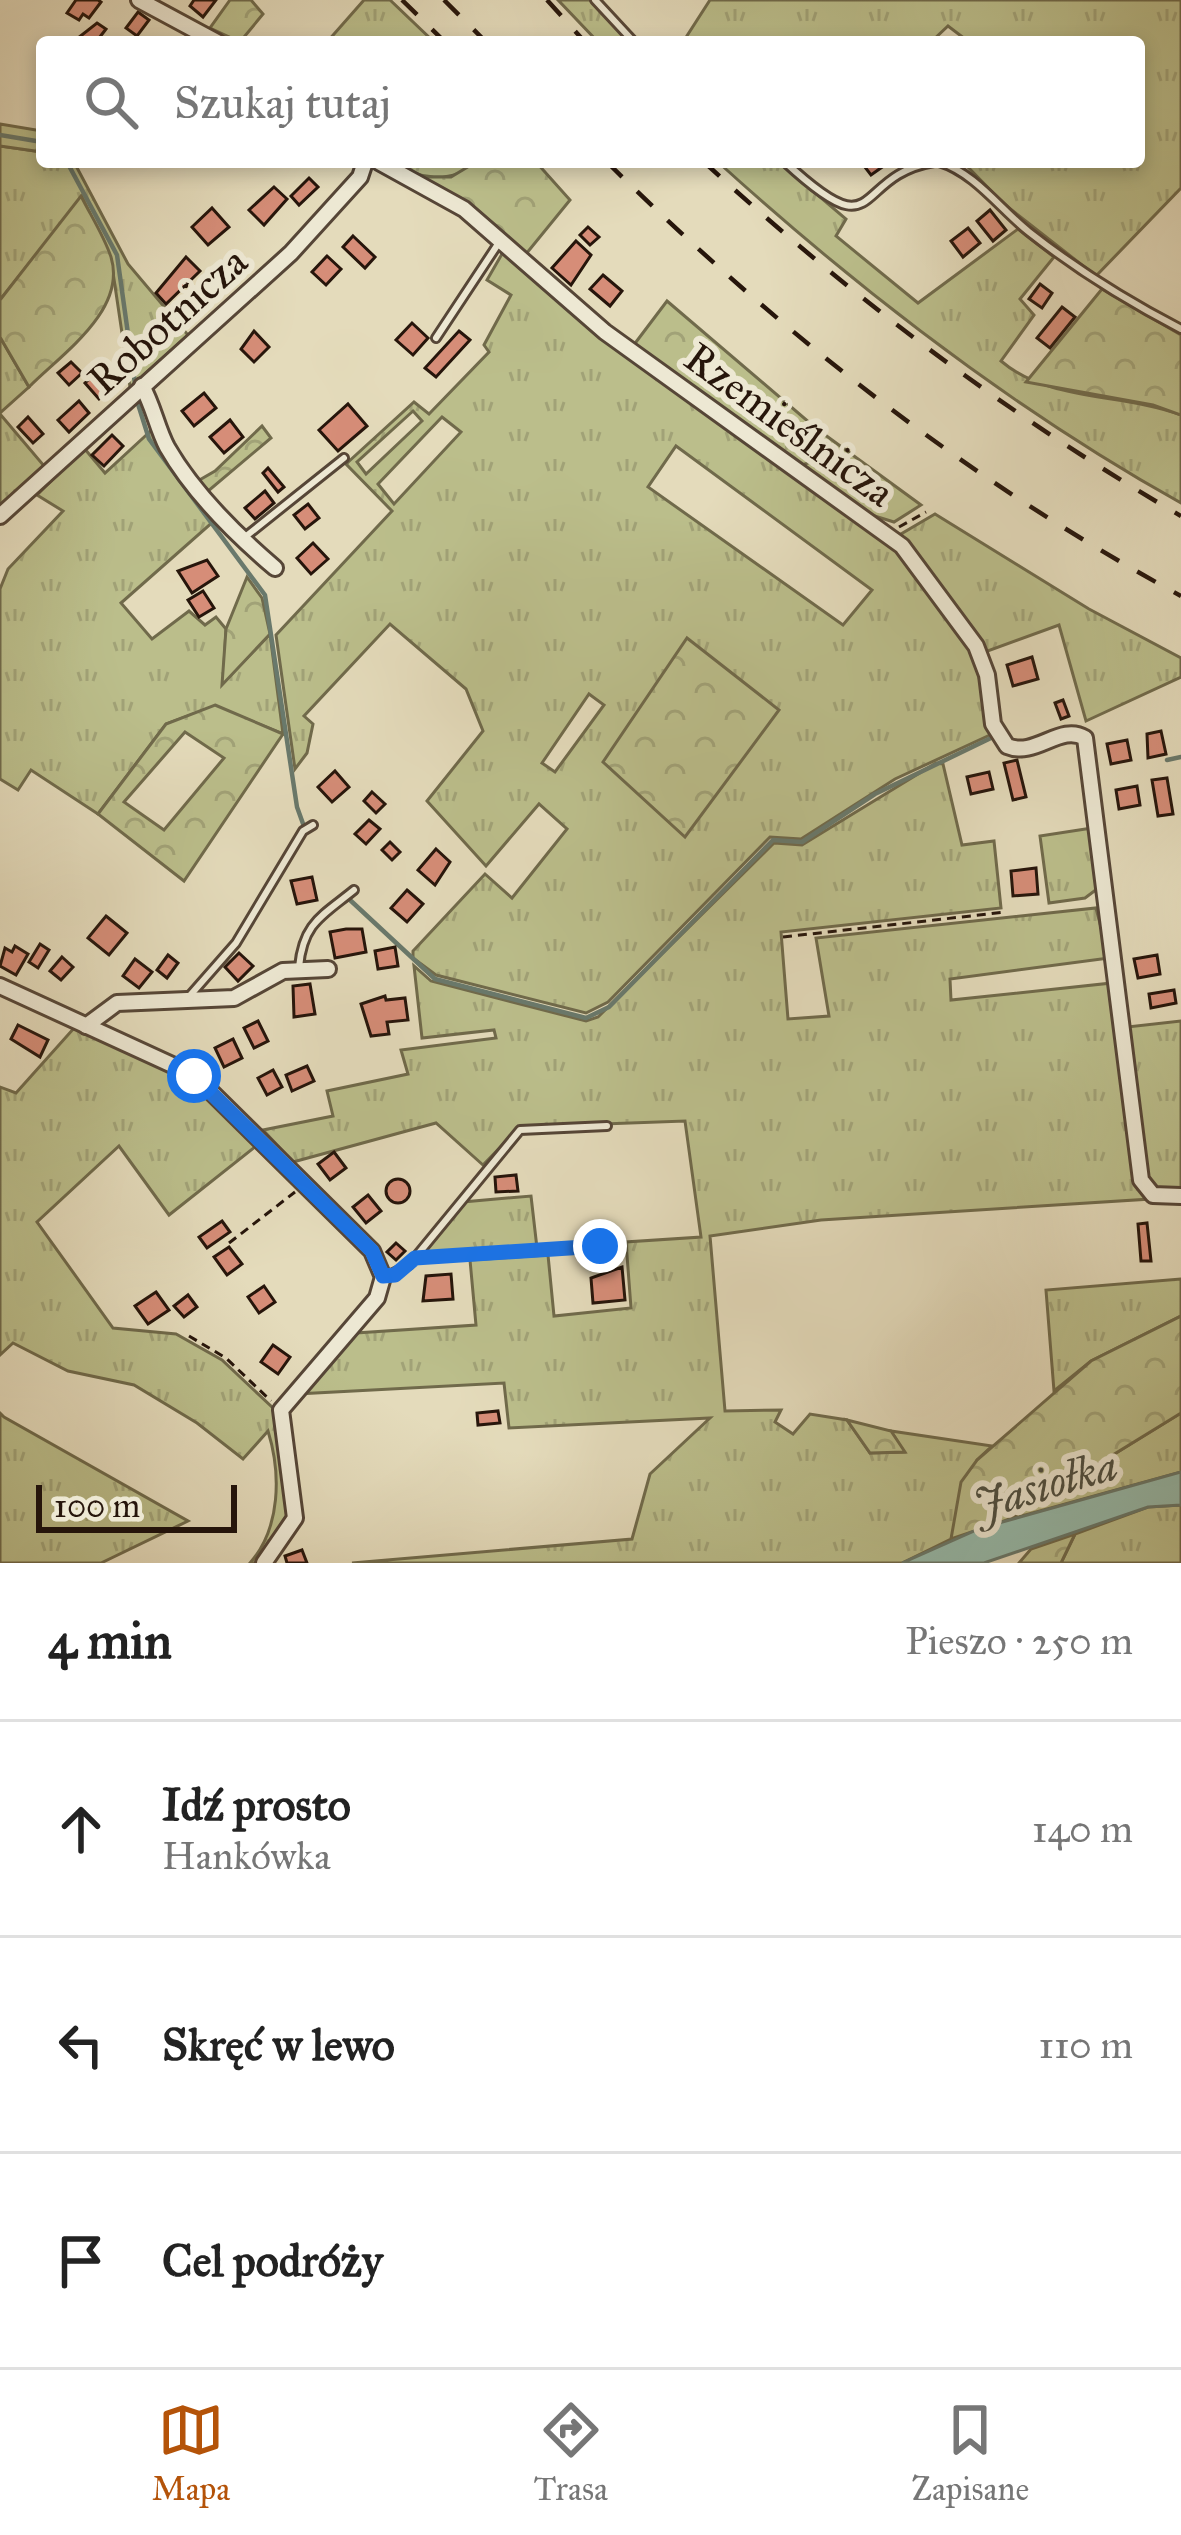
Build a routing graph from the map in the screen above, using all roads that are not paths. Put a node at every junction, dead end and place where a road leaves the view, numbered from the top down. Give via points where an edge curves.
1 (139, 0) edge
2 (595, 0) edge
3 (206, 36) edge
4 (628, 36) edge
5 (363, 168) edge
6 (390, 168) edge
7 (792, 168) edge
8 (915, 168) edge
9 (956, 168) edge
10 (502, 238) junction
11 (1181, 329) edge
12 (436, 338) dead end
13 (142, 386) junction
14 (344, 458) dead end
15 (0, 516) edge
16 (243, 539) junction
17 (275, 568) dead end
18 (313, 825) dead end
19 (354, 890) dead end
20 (328, 969) dead end
21 (299, 970) junction
22 (0, 986) edge
23 (185, 1003) junction
24 (86, 1026) junction
25 (607, 1126) dead end
26 (1181, 1196) edge
27 (600, 1246) dead end
28 (415, 1258) junction
29 (383, 1276) junction
30 (264, 1563) edge

1 - 3 street
2 - 4 lane
5 - 13 street, Robotnicza via 291,253
6 - 10 street, Rzemieślnicza
7 - 8 lane via 834,206 853,207
9 - 11 lane via 1026,230
10 - 12 lane
10 - 26 street, Rzemieślnicza via 605,332 888,535 976,646 1001,740 1022,750 1076,733 1089,755 1140,1173 1153,1195
13 - 15 street, Robotnicza
13 - 16 street via 166,446
14 - 16 lane
16 - 17 street
18 - 23 lane via 236,943
19 - 21 lane via 302,938
20 - 21 street
21 - 23 street via 261,979 234,998
22 - 24 street
23 - 24 street via 117,1003
24 - 29 street via 194,1076 372,1251
25 - 28 lane via 520,1130
27 - 28 lane
28 - 29 lane
29 - 30 street via 377,1298 281,1410 295,1518

